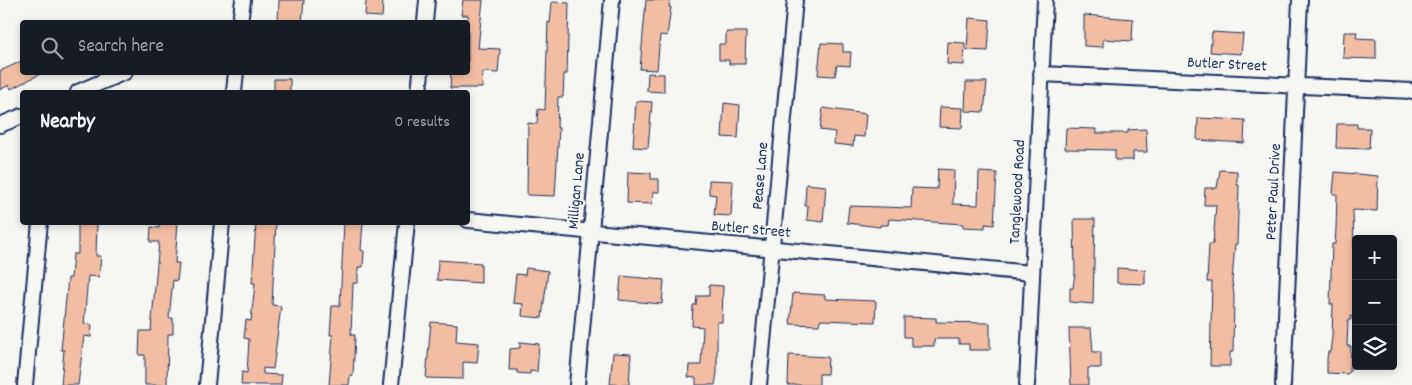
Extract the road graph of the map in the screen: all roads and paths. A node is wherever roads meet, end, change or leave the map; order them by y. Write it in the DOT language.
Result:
graph roads {
  1 [pos="243,0"];
  2 [pos="427,0"];
  3 [pos="612,0"];
  4 [pos="795,0"];
  5 [pos="1045,0"];
  6 [pos="1300,0"];
  7 [pos="240,20"];
  8 [pos="425,20"];
  9 [pos="1041,74"];
  10 [pos="118,75"];
  11 [pos="236,75"];
  12 [pos="420,75"];
  13 [pos="1297,86"];
  14 [pos="83,90"];
  15 [pos="234,90"];
  16 [pos="419,90"];
  17 [pos="1412,91"];
  18 [pos="20,117"];
  19 [pos="0,125"];
  20 [pos="470,220"];
  21 [pos="40,225"];
  22 [pos="222,225"];
  23 [pos="407,225"];
  24 [pos="591,232"];
  25 [pos="772,249"];
  26 [pos="1031,273"];
  27 [pos="25,385"];
  28 [pos="207,385"];
  29 [pos="391,385"];
  30 [pos="577,385"];
  31 [pos="759,385"];
  32 [pos="1027,385"];
  33 [pos="1283,385"];
  1 -- 7 [label="street"];
  2 -- 8 [label="street"];
  3 -- 24 [label="street, Milligan Lane"];
  4 -- 25 [label="street, Pease Lane"];
  5 -- 9 [label="street, Tanglewood Road"];
  6 -- 13 [label="street, Peter Paul Drive"];
  9 -- 13 [label="street, Butler Street"];
  9 -- 26 [label="street, Tanglewood Road"];
  10 -- 14 [label="street"];
  11 -- 15 [label="street"];
  12 -- 16 [label="street"];
  13 -- 17 [label="street, Butler Street"];
  13 -- 33 [label="street, Peter Paul Drive"];
  18 -- 19 [label="street"];
  20 -- 24 [label="street, Butler Street"];
  21 -- 27 [label="street"];
  22 -- 28 [label="street"];
  23 -- 29 [label="street"];
  24 -- 25 [label="street, Butler Street"];
  24 -- 30 [label="street, Milligan Lane"];
  25 -- 26 [label="street, Butler Street"];
  25 -- 31 [label="street, Pease Lane"];
  26 -- 32 [label="street, Tanglewood Road"];
}
